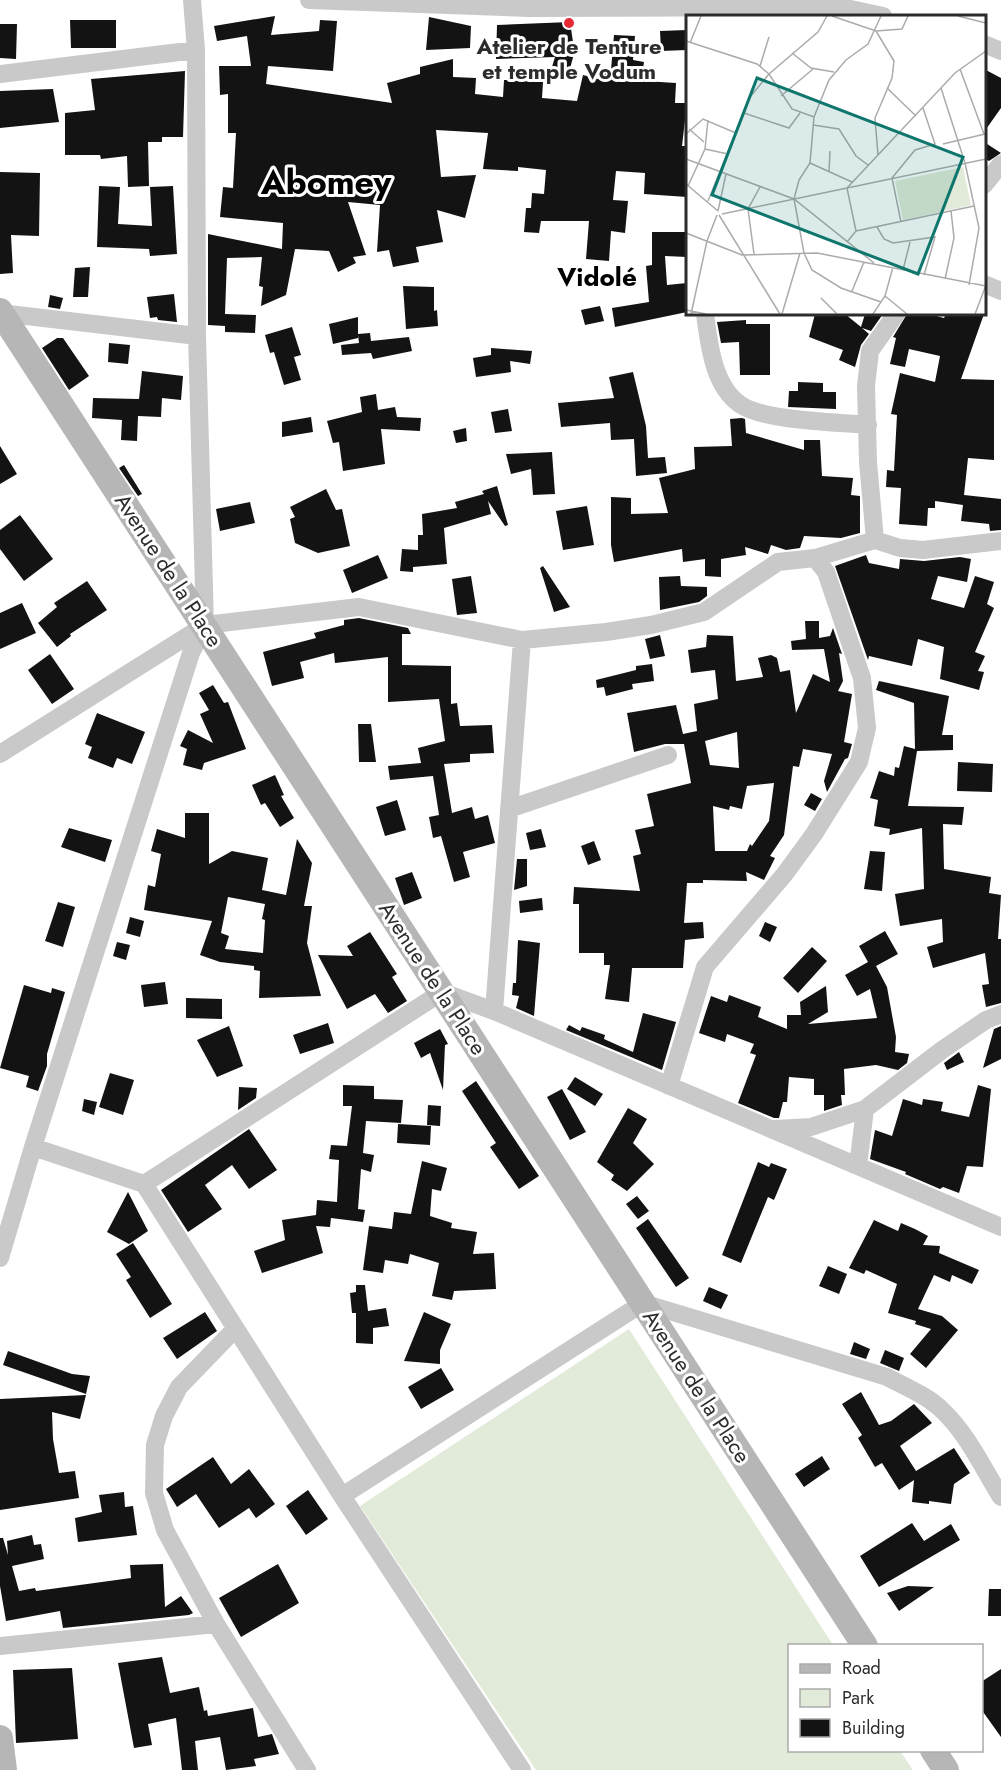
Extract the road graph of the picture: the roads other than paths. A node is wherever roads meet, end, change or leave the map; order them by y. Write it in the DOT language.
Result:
graph roads {
  1 [pos="192,0"];
  2 [pos="309,0"];
  3 [pos="349,1"];
  4 [pos="530,4"];
  5 [pos="704,11"];
  6 [pos="879,15"];
  7 [pos="986,45"];
  8 [pos="196,50"];
  9 [pos="1001,51"];
  10 [pos="0,74"];
  11 [pos="1001,164"];
  12 [pos="986,183"];
  13 [pos="986,285"];
  14 [pos="1001,291"];
  15 [pos="0,312"];
  16 [pos="705,315"];
  17 [pos="895,315"];
  18 [pos="197,336"];
  19 [pos="868,424"];
  20 [pos="875,540"];
  21 [pos="1001,540"];
  22 [pos="815,558"];
  23 [pos="205,625"];
  24 [pos="522,640"];
  25 [pos="0,753"];
  26 [pos="668,755"];
  27 [pos="509,809"];
  28 [pos="442,992"];
  29 [pos="494,1011"];
  30 [pos="1001,1014"];
  31 [pos="669,1086"];
  32 [pos="865,1108"];
  33 [pos="771,1129"];
  34 [pos="33,1147"];
  35 [pos="858,1166"];
  36 [pos="144,1184"];
  37 [pos="1001,1227"];
  38 [pos="0,1258"];
  39 [pos="643,1303"];
  40 [pos="235,1329"];
  41 [pos="342,1496"];
  42 [pos="1001,1497"];
  43 [pos="216,1624"];
  44 [pos="864,1644"];
  45 [pos="0,1646"];
  46 [pos="0,1737"];
  47 [pos="934,1752"];
  48 [pos="4,1770"];
  49 [pos="307,1770"];
  50 [pos="522,1770"];
  51 [pos="946,1770"];
  1 -- 8 [label="street"];
  2 -- 3 [label="street"];
  3 -- 4 [label="street"];
  4 -- 5 [label="street"];
  5 -- 6 [label="street"];
  7 -- 9 [label="street"];
  8 -- 10 [label="street"];
  8 -- 18 [label="street"];
  11 -- 12 [label="street"];
  13 -- 14 [label="street"];
  15 -- 18 [label="street"];
  15 -- 23 [label="street, Avenue de la Place"];
  16 -- 19 [label="street"];
  17 -- 19 [label="street"];
  18 -- 23 [label="street"];
  19 -- 20 [label="street"];
  20 -- 21 [label="street"];
  20 -- 22 [label="street"];
  22 -- 24 [label="street"];
  22 -- 31 [label="street"];
  23 -- 24 [label="street"];
  23 -- 25 [label="street"];
  23 -- 28 [label="street, Avenue de la Place"];
  23 -- 34 [label="street"];
  24 -- 27 [label="street"];
  26 -- 27 [label="street"];
  27 -- 29 [label="street"];
  28 -- 29 [label="street"];
  28 -- 36 [label="street"];
  28 -- 39 [label="street, Avenue de la Place"];
  29 -- 31 [label="street"];
  30 -- 32 [label="street"];
  31 -- 33 [label="street"];
  32 -- 33 [label="street"];
  32 -- 35 [label="street"];
  33 -- 35 [label="street"];
  34 -- 36 [label="street"];
  34 -- 38 [label="street"];
  35 -- 37 [label="street"];
  36 -- 40 [label="street"];
  39 -- 41 [label="street"];
  39 -- 42 [label="street"];
  39 -- 44 [label="street, Avenue de la Place"];
  40 -- 41 [label="street"];
  40 -- 43 [label="street"];
  41 -- 50 [label="street"];
  43 -- 45 [label="street"];
  43 -- 49 [label="street"];
  46 -- 48 [label="street"];
  47 -- 51 [label="street"];
}
